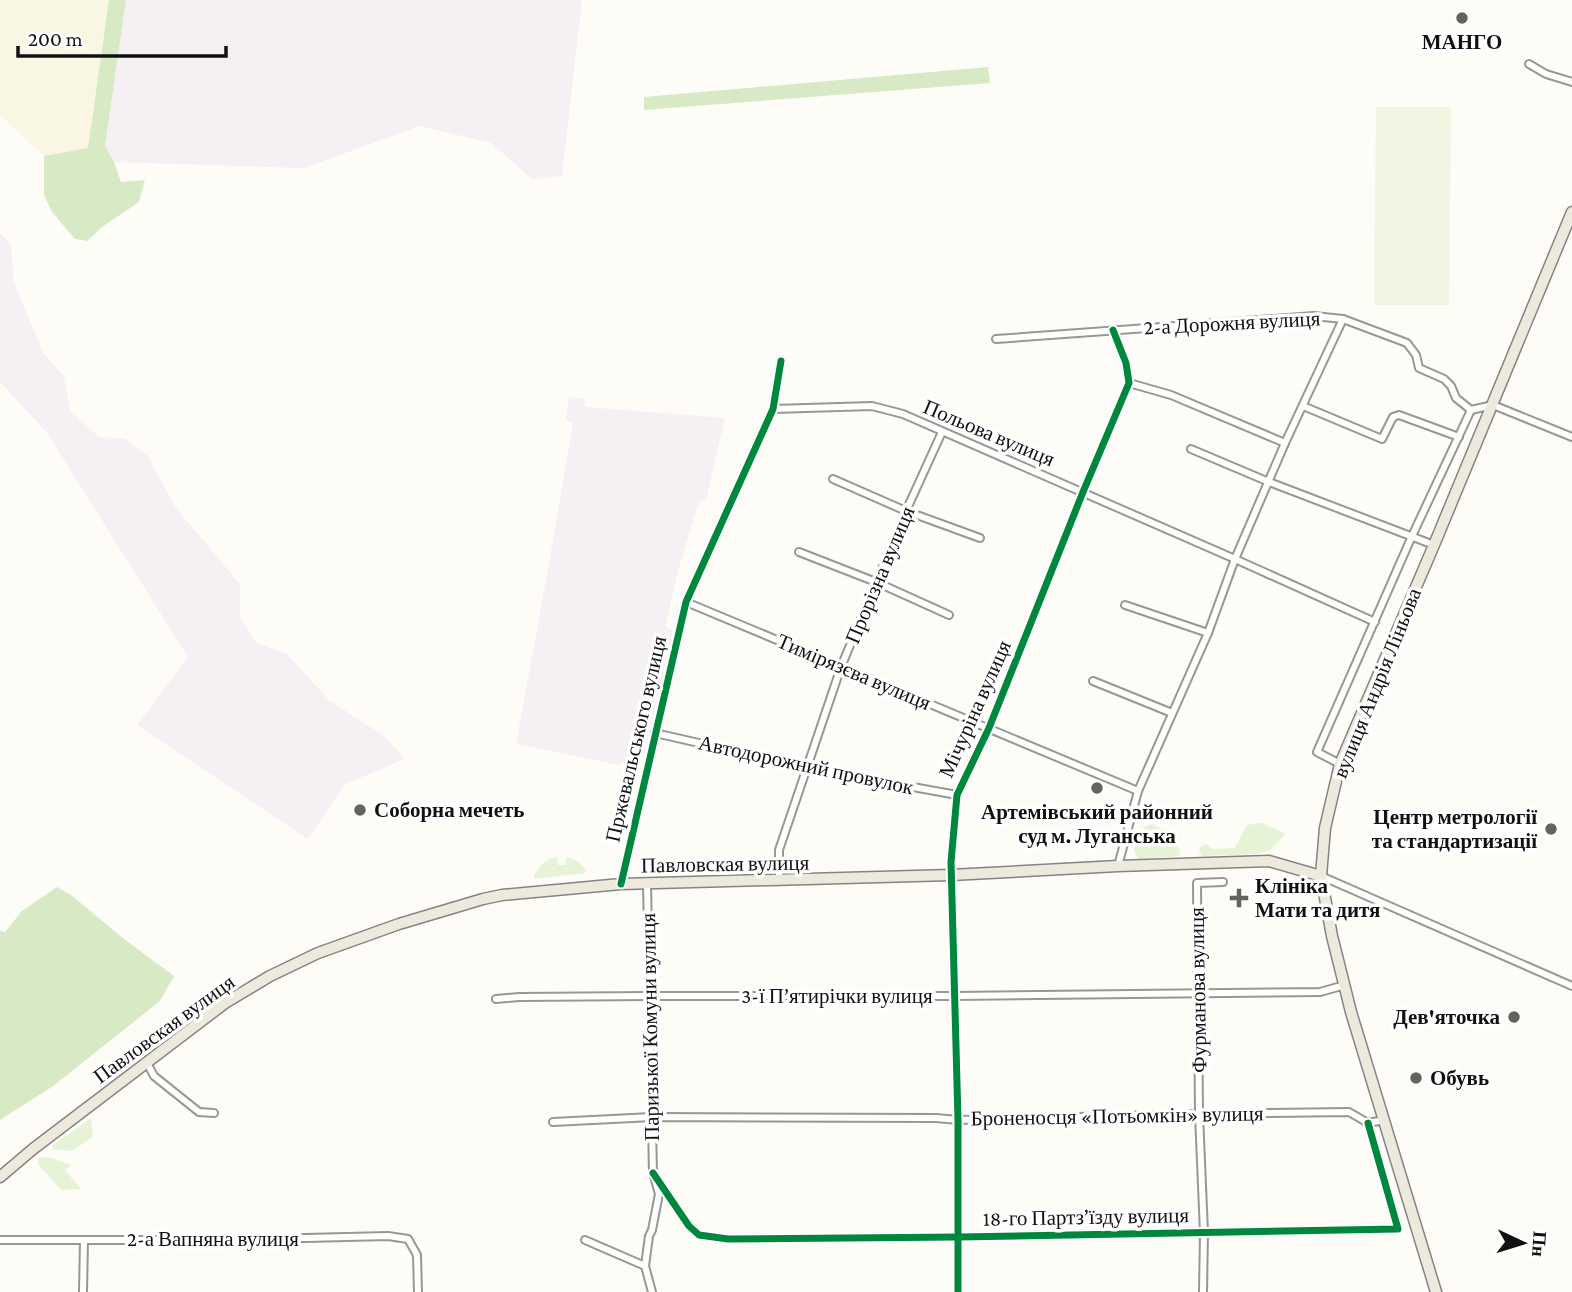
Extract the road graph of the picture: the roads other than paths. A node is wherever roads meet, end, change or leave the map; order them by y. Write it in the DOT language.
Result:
graph roads {
  1 [pos="1529,64"];
  2 [pos="1572,82"];
  3 [pos="1572,212"];
  4 [pos="1343,319"];
  5 [pos="1113,330"];
  6 [pos="996,339"];
  7 [pos="781,361"];
  8 [pos="1129,383"];
  9 [pos="1493,404"];
  10 [pos="1303,405"];
  11 [pos="773,409"];
  12 [pos="1471,410"];
  13 [pos="942,432"];
  14 [pos="1459,437"];
  15 [pos="1572,437"];
  16 [pos="1285,443"];
  17 [pos="1191,449"];
  18 [pos="833,479"];
  19 [pos="1269,482"];
  20 [pos="1083,492"];
  21 [pos="906,511"];
  22 [pos="1412,536"];
  23 [pos="980,538"];
  24 [pos="1434,545"];
  25 [pos="799,552"];
  26 [pos="1236,559"];
  27 [pos="876,582"];
  28 [pos="686,602"];
  29 [pos="1125,605"];
  30 [pos="949,615"];
  31 [pos="1375,622"];
  32 [pos="1208,633"];
  33 [pos="841,667"];
  34 [pos="1093,681"];
  35 [pos="1172,713"];
  36 [pos="989,728"];
  37 [pos="655,733"];
  38 [pos="1340,764"];
  39 [pos="808,768"];
  40 [pos="1138,791"];
  41 [pos="957,795"];
  42 [pos="1118,866"];
  43 [pos="951,875"];
  44 [pos="1321,876"];
  45 [pos="779,881"];
  46 [pos="1223,882"];
  47 [pos="621,884"];
  48 [pos="647,884"];
  49 [pos="1345,985"];
  50 [pos="1572,986"];
  51 [pos="1198,993"];
  52 [pos="649,996"];
  53 [pos="955,996"];
  54 [pos="496,999"];
  55 [pos="147,1063"];
  56 [pos="214,1113"];
  57 [pos="1199,1114"];
  58 [pos="652,1118"];
  59 [pos="958,1120"];
  60 [pos="1384,1120"];
  61 [pos="553,1122"];
  62 [pos="1368,1123"];
  63 [pos="653,1173"];
  64 [pos="0,1177"];
  65 [pos="1204,1233"];
  66 [pos="958,1237"];
  67 [pos="0,1240"];
  68 [pos="84,1240"];
  69 [pos="585,1240"];
  70 [pos="645,1266"];
  71 [pos="83,1292"];
  72 [pos="418,1292"];
  73 [pos="652,1292"];
  74 [pos="957,1292"];
  75 [pos="1203,1292"];
  76 [pos="1436,1292"];
  1 -- 2 [label="street"];
  3 -- 9 [label="main road, вулиця Андрія Ліньова"];
  4 -- 5 [label="street, 2-а Дорожня вулиця"];
  4 -- 10 [label="street"];
  4 -- 12 [label="street, 2-а Дорожня вулиця"];
  5 -- 6 [label="street, 2-а Дорожня вулиця"];
  5 -- 8 [label="street"];
  7 -- 11 [label="street"];
  8 -- 16 [label="street"];
  8 -- 20 [label="street, Мічуріна вулиця"];
  9 -- 12 [label="street"];
  9 -- 15 [label="street"];
  9 -- 24 [label="main road, вулиця Андрія Ліньова"];
  10 -- 14 [label="street"];
  10 -- 16 [label="street"];
  11 -- 13 [label="street, Польова вулиця"];
  11 -- 28 [label="street"];
  12 -- 14 [label="street"];
  13 -- 20 [label="street, Польова вулиця"];
  13 -- 21 [label="street, Прорізна вулиця"];
  14 -- 22 [label="street"];
  16 -- 19 [label="street"];
  17 -- 19 [label="street"];
  18 -- 21 [label="street"];
  19 -- 22 [label="street"];
  19 -- 26 [label="street"];
  20 -- 26 [label="street, Польова вулиця"];
  20 -- 36 [label="street, Мічуріна вулиця"];
  21 -- 23 [label="street"];
  21 -- 27 [label="street, Прорізна вулиця"];
  22 -- 24 [label="street"];
  22 -- 31 [label="street"];
  24 -- 38 [label="main road, вулиця Андрія Ліньова"];
  25 -- 27 [label="street"];
  26 -- 31 [label="street, Польова вулиця"];
  26 -- 32 [label="street"];
  27 -- 30 [label="street"];
  27 -- 33 [label="street, Прорізна вулиця"];
  28 -- 33 [label="street, Тимірязєва вулиця"];
  28 -- 37 [label="street, Пржевальського вулиця"];
  29 -- 32 [label="street"];
  31 -- 38 [label="street"];
  32 -- 35 [label="street"];
  33 -- 36 [label="street, Тимірязєва вулиця"];
  33 -- 39 [label="street, Прорізна вулиця"];
  34 -- 35 [label="street"];
  35 -- 40 [label="street"];
  36 -- 40 [label="street, Тимірязєва вулиця"];
  36 -- 41 [label="street, Мічуріна вулиця"];
  37 -- 39 [label="street, Автодорожний провулок"];
  37 -- 47 [label="street, Пржевальського вулиця"];
  38 -- 44 [label="main road, вулиця Андрія Ліньова"];
  39 -- 41 [label="street, Автодорожний провулок"];
  39 -- 45 [label="street, Прорізна вулиця"];
  40 -- 42 [label="street"];
  41 -- 43 [label="street, Мічуріна вулиця"];
  42 -- 43 [label="main road, Павловская вулиця"];
  42 -- 44 [label="main road, Павловская вулиця"];
  43 -- 45 [label="main road, Павловская вулиця"];
  43 -- 53 [label="street, Мічуріна вулиця"];
  44 -- 49 [label="main road, вулиця Андрія Ліньова"];
  44 -- 50 [label="street"];
  45 -- 48 [label="main road, Павловская вулиця"];
  46 -- 51 [label="street, Фурманова вулиця"];
  47 -- 48 [label="main road, Павловская вулиця"];
  47 -- 55 [label="main road, Павловская вулиця"];
  48 -- 52 [label="street, Паризької Комуни вулиця"];
  49 -- 51 [label="street, 3-ї П’ятирічки вулиця"];
  49 -- 60 [label="main road, вулиця Андрія Ліньова"];
  51 -- 53 [label="street, 3-ї П’ятирічки вулиця"];
  51 -- 57 [label="street, Фурманова вулиця"];
  52 -- 53 [label="street, 3-ї П’ятирічки вулиця"];
  52 -- 54 [label="street, 3-ї П’ятирічки вулиця"];
  52 -- 58 [label="street, Паризької Комуни вулиця"];
  53 -- 59 [label="street, Мічуріна вулиця"];
  55 -- 56 [label="street"];
  55 -- 64 [label="main road, Павловская вулиця"];
  57 -- 59 [label="street, Броненосця «Потьомкін» вулиця"];
  57 -- 62 [label="street, Броненосця «Потьомкін» вулиця"];
  57 -- 65 [label="street, Фурманова вулиця"];
  58 -- 59 [label="street, Броненосця «Потьомкін» вулиця"];
  58 -- 61 [label="street, Броненосця «Потьомкін» вулиця"];
  58 -- 63 [label="street, Паризької Комуни вулиця"];
  59 -- 66 [label="street, Мічуріна вулиця"];
  60 -- 62 [label="street, Броненосця «Потьомкін» вулиця"];
  60 -- 76 [label="main road, вулиця Андрія Ліньова"];
  62 -- 65 [label="street, 18-го Партз’їзду вулиця"];
  63 -- 66 [label="street, 18-го Партз’їзду вулиця"];
  63 -- 70 [label="street, Паризької Комуни вулиця"];
  65 -- 66 [label="street, 18-го Партз’їзду вулиця"];
  65 -- 75 [label="street, Фурманова вулиця"];
  66 -- 74 [label="street, Мічуріна вулиця"];
  67 -- 68 [label="street, 2-а Вапняна вулиця"];
  68 -- 71 [label="street"];
  68 -- 72 [label="street, 2-а Вапняна вулиця"];
  69 -- 70 [label="street"];
  70 -- 73 [label="street, Паризької Комуни вулиця"];
}
